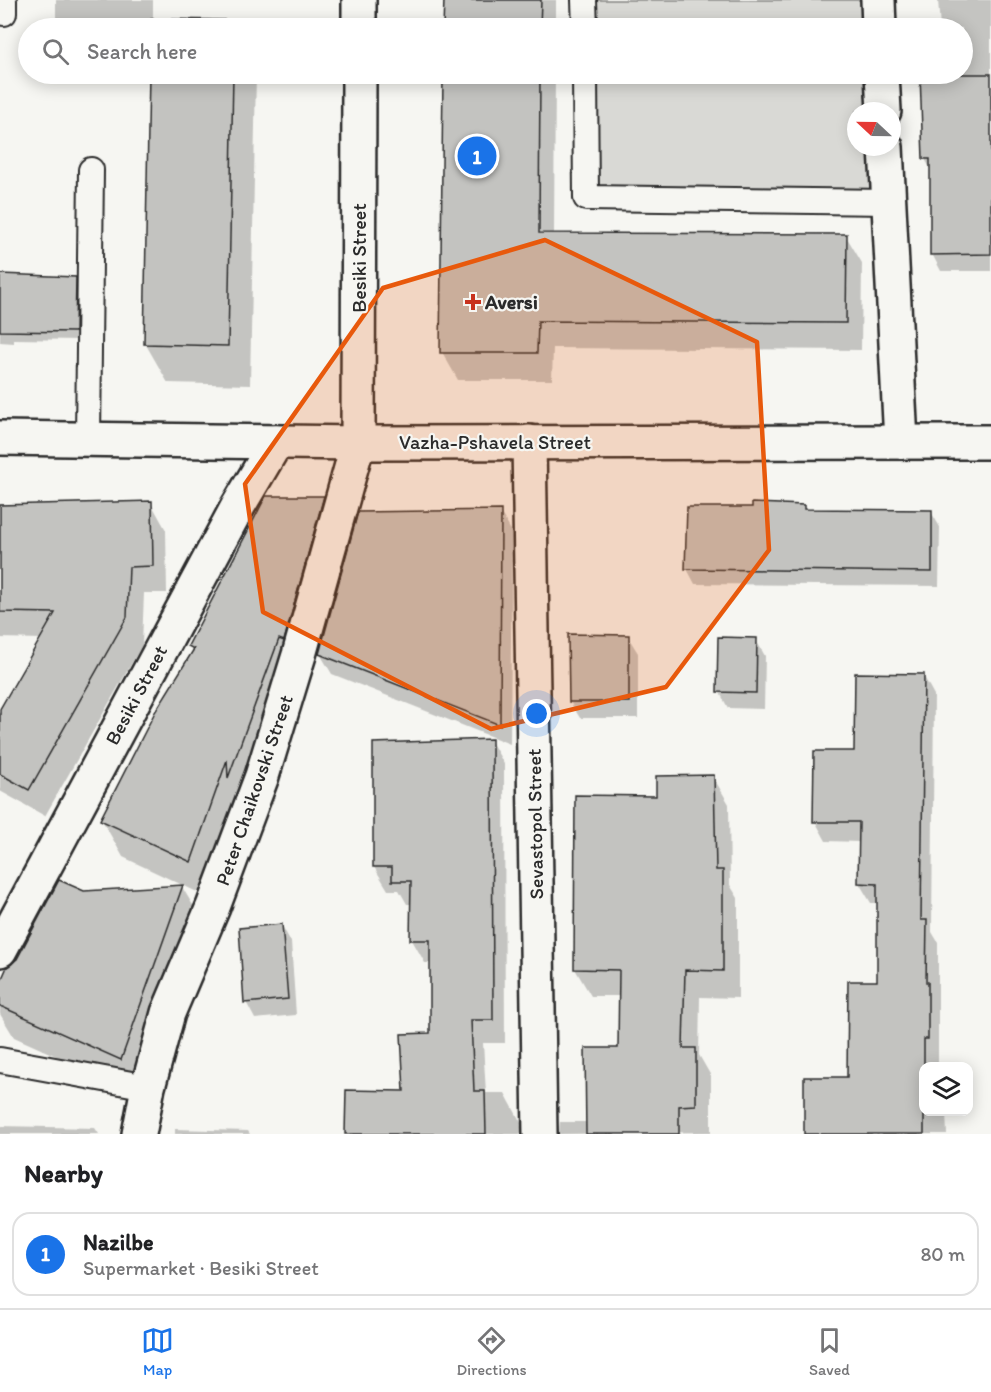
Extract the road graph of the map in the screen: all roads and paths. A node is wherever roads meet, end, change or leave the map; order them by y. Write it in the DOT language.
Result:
graph roads {
  1 [pos="359,0"];
  2 [pos="584,0"];
  3 [pos="878,0"];
  4 [pos="359,18"];
  5 [pos="585,18"];
  6 [pos="879,18"];
  7 [pos="359,84"];
  8 [pos="585,84"];
  9 [pos="883,84"];
  10 [pos="884,102"];
  11 [pos="886,156"];
  12 [pos="91,170"];
  13 [pos="889,202"];
  14 [pos="0,438"];
  15 [pos="88,438"];
  16 [pos="276,442"];
  17 [pos="530,442"];
  18 [pos="901,442"];
  19 [pos="991,442"];
  20 [pos="358,443"];
  21 [pos="0,950"];
  22 [pos="0,1060"];
  23 [pos="148,1087"];
  24 [pos="139,1134"];
  25 [pos="540,1134"];
  1 -- 4 [label="street"];
  2 -- 5 [label="lane"];
  3 -- 6 [label="street"];
  7 -- 20 [label="street, Besiki Street"];
  8 -- 13 [label="lane"];
  9 -- 10 [label="street"];
  11 -- 13 [label="street"];
  12 -- 15 [label="lane"];
  13 -- 18 [label="street"];
  14 -- 15 [label="street, Vazha-Pshavela Street"];
  15 -- 16 [label="street, Vazha-Pshavela Street"];
  16 -- 20 [label="street, Vazha-Pshavela Street"];
  16 -- 21 [label="street, Besiki Street"];
  17 -- 18 [label="street, Vazha-Pshavela Street"];
  17 -- 20 [label="street, Vazha-Pshavela Street"];
  17 -- 25 [label="street, Sevastopol Street"];
  18 -- 19 [label="street, Vazha-Pshavela Street"];
  20 -- 23 [label="street, Peter Chaikovski Street"];
  22 -- 23 [label="lane"];
  23 -- 24 [label="street, Peter Chaikovski Street"];
}
